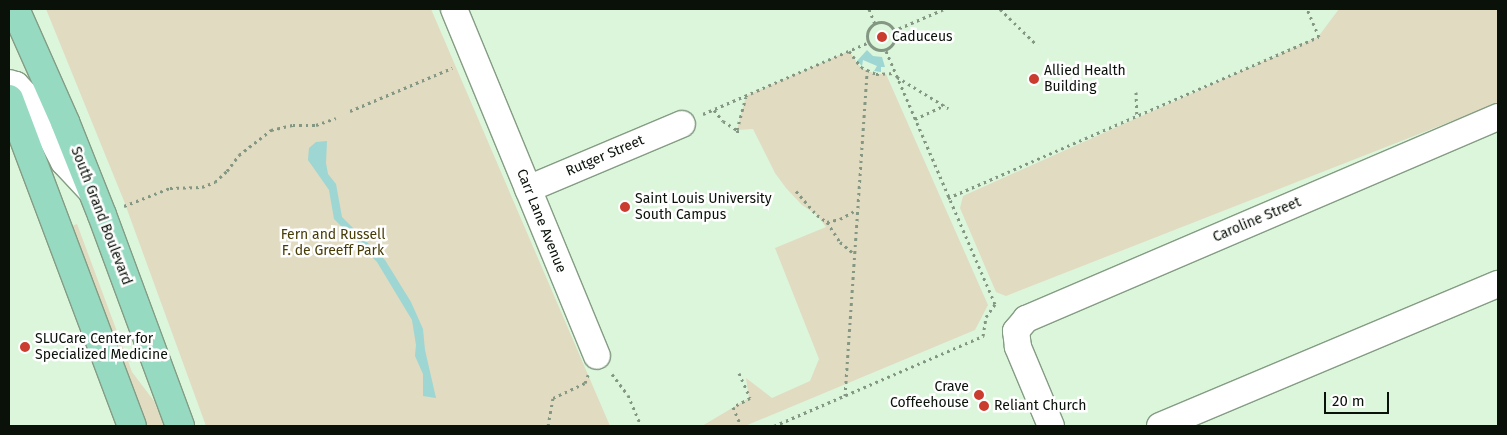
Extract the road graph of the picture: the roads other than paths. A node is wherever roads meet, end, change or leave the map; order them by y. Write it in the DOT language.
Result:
graph roads {
  1 [pos="15,9"];
  2 [pos="454,9"];
  3 [pos="9,83"];
  4 [pos="9,99"];
  5 [pos="1498,117"];
  6 [pos="682,124"];
  7 [pos="20,148"];
  8 [pos="528,189"];
  9 [pos="94,195"];
  10 [pos="1498,284"];
  11 [pos="597,356"];
  12 [pos="132,426"];
  13 [pos="180,426"];
  14 [pos="1051,426"];
  15 [pos="1160,426"];
  1 -- 9 [label="main road, South Grand Boulevard"];
  2 -- 8 [label="street, Carr Lane Avenue"];
  3 -- 9 [label="street"];
  4 -- 7 [label="main road"];
  5 -- 14 [label="street, Caroline Street"];
  6 -- 8 [label="street, Rutger Street"];
  7 -- 12 [label="main road"];
  8 -- 11 [label="street, Carr Lane Avenue"];
  9 -- 13 [label="main road, South Grand Boulevard"];
  10 -- 15 [label="street"];
}
